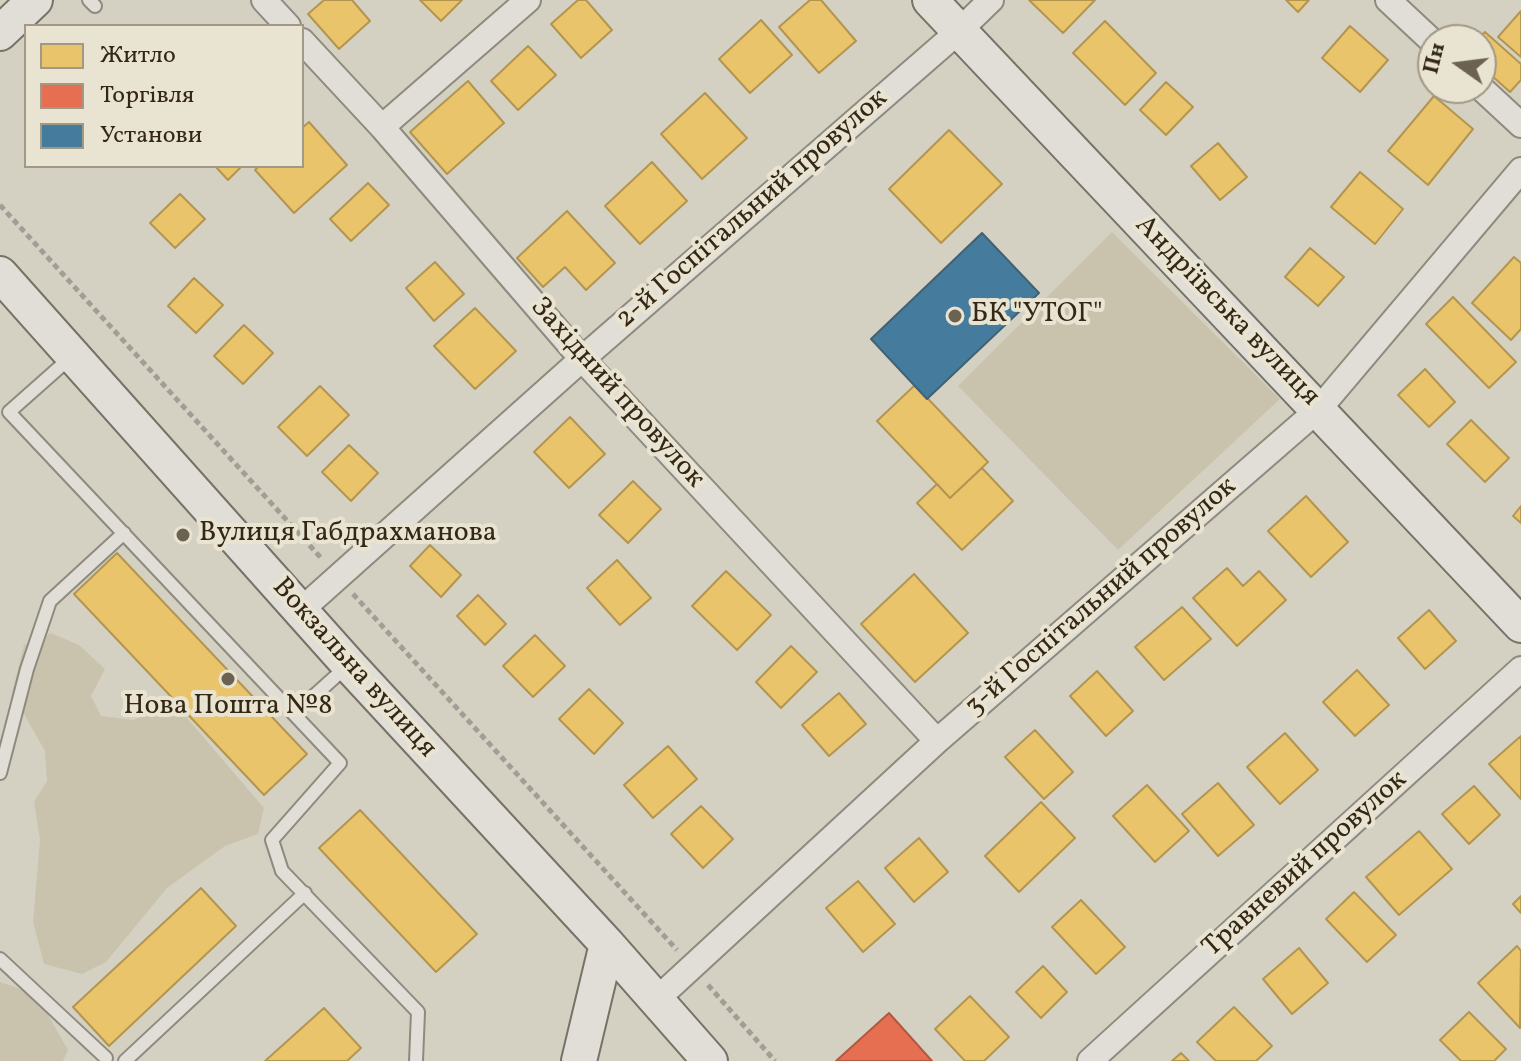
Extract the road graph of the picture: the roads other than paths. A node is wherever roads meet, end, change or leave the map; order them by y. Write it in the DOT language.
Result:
graph roads {
  1 [pos="264,0"];
  2 [pos="528,0"];
  3 [pos="930,0"];
  4 [pos="991,0"];
  5 [pos="1388,0"];
  6 [pos="286,24"];
  7 [pos="1417,27"];
  8 [pos="959,31"];
  9 [pos="304,43"];
  10 [pos="1497,103"];
  11 [pos="1521,125"];
  12 [pos="382,127"];
  13 [pos="1521,170"];
  14 [pos="0,274"];
  15 [pos="72,356"];
  16 [pos="582,359"];
  17 [pos="1319,409"];
  18 [pos="124,533"];
  19 [pos="300,611"];
  20 [pos="1521,625"];
  21 [pos="349,665"];
  22 [pos="1521,669"];
  23 [pos="295,713"];
  24 [pos="937,741"];
  25 [pos="0,773"];
  26 [pos="305,893"];
  27 [pos="607,944"];
  28 [pos="0,959"];
  29 [pos="656,1000"];
  30 [pos="108,1060"];
  31 [pos="125,1061"];
  32 [pos="416,1061"];
  33 [pos="579,1061"];
  34 [pos="710,1061"];
  35 [pos="1090,1061"];
  1 -- 6 [label="street"];
  2 -- 12 [label="street"];
  3 -- 8 [label="main road, Андріївська вулиця"];
  4 -- 8 [label="street, 2-й Госпітальний провулок"];
  5 -- 7 [label="street"];
  8 -- 16 [label="street, 2-й Госпітальний провулок"];
  8 -- 17 [label="main road, Андріївська вулиця"];
  9 -- 12 [label="street, Західний провулок"];
  10 -- 11 [label="street"];
  12 -- 16 [label="street, Західний провулок"];
  13 -- 17 [label="street, 3-й Госпітальний провулок"];
  14 -- 15 [label="main road, Вокзальна вулиця"];
  15 -- 18 [label="lane"];
  15 -- 19 [label="main road, Вокзальна вулиця"];
  16 -- 19 [label="street, 2-й Госпітальний провулок"];
  16 -- 24 [label="street, Західний провулок"];
  17 -- 20 [label="main road, Андріївська вулиця"];
  17 -- 24 [label="street, 3-й Госпітальний провулок"];
  18 -- 23 [label="lane"];
  18 -- 25 [label="lane"];
  19 -- 21 [label="main road, Вокзальна вулиця"];
  21 -- 23 [label="lane"];
  21 -- 27 [label="main road, Вокзальна вулиця"];
  22 -- 35 [label="street, Травневий провулок"];
  23 -- 26 [label="lane"];
  24 -- 29 [label="street, 3-й Госпітальний провулок"];
  26 -- 31 [label="lane"];
  26 -- 32 [label="lane"];
  27 -- 29 [label="main road, Вокзальна вулиця"];
  27 -- 33 [label="main road"];
  28 -- 30 [label="lane"];
  29 -- 34 [label="main road, Вокзальна вулиця"];
}
